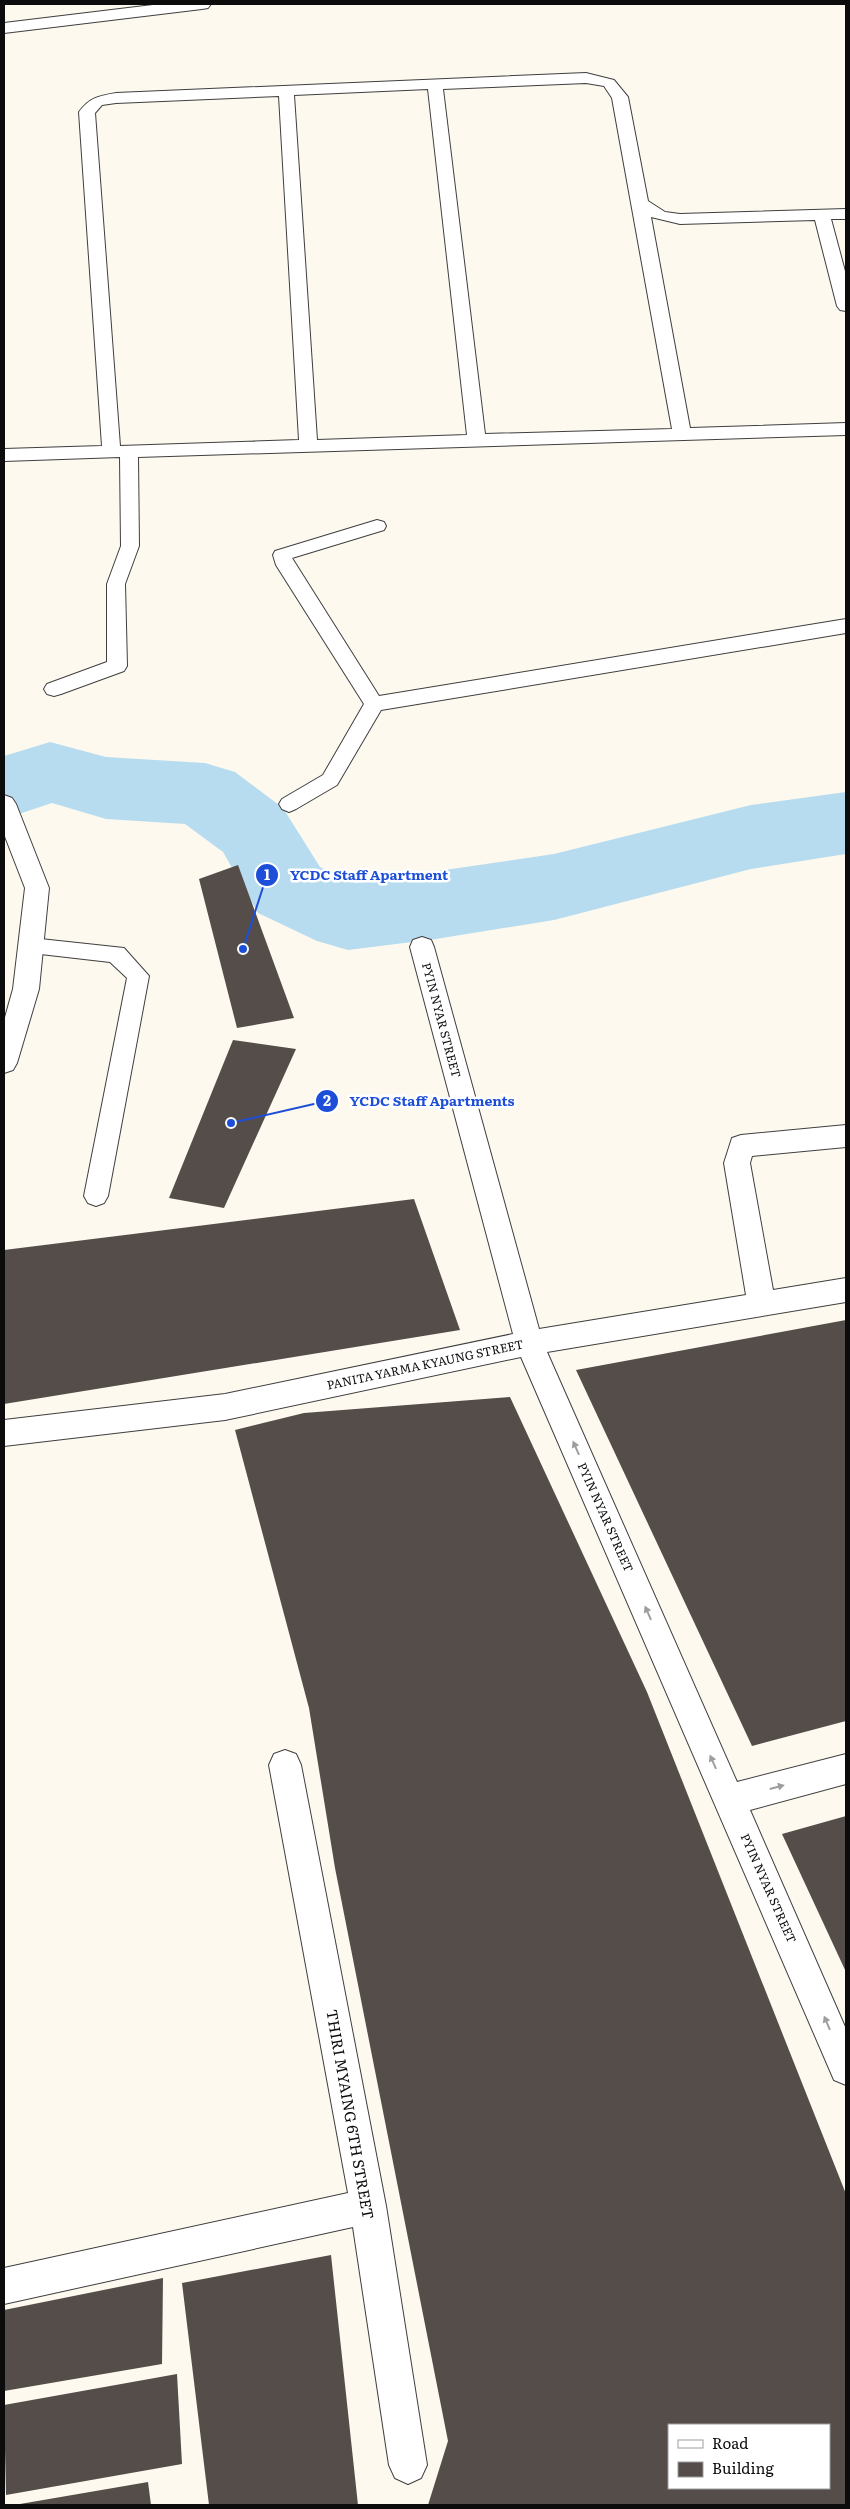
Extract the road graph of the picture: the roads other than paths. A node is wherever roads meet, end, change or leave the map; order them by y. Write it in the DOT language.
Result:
graph roads {
  1 [pos="202,4"];
  2 [pos="4,28"];
  3 [pos="435,84"];
  4 [pos="286,90"];
  5 [pos="640,203"];
  6 [pos="846,214"];
  7 [pos="822,215"];
  8 [pos="846,306"];
  9 [pos="846,429"];
  10 [pos="682,434"];
  11 [pos="477,440"];
  12 [pos="308,445"];
  13 [pos="120,451"];
  14 [pos="4,455"];
  15 [pos="377,526"];
  16 [pos="846,626"];
  17 [pos="54,689"];
  18 [pos="374,704"];
  19 [pos="289,804"];
  20 [pos="6,809"];
  21 [pos="30,946"];
  22 [pos="422,947"];
  23 [pos="4,1063"];
  24 [pos="846,1136"];
  25 [pos="96,1196"];
  26 [pos="846,1290"];
  27 [pos="761,1304"];
  28 [pos="529,1343"];
  29 [pos="4,1432"];
  30 [pos="285,1765"];
  31 [pos="846,1769"];
  32 [pos="730,1800"];
  33 [pos="846,2068"];
  34 [pos="368,2206"];
  35 [pos="4,2286"];
  36 [pos="408,2465"];
  1 -- 2 [label="street"];
  3 -- 4 [label="lane"];
  3 -- 5 [label="lane"];
  3 -- 11 [label="lane"];
  4 -- 12 [label="lane"];
  4 -- 13 [label="lane"];
  5 -- 7 [label="lane"];
  5 -- 10 [label="lane"];
  6 -- 7 [label="lane"];
  7 -- 8 [label="lane"];
  9 -- 10 [label="lane"];
  10 -- 11 [label="lane"];
  11 -- 12 [label="lane"];
  12 -- 13 [label="lane"];
  13 -- 14 [label="lane"];
  13 -- 17 [label="lane"];
  15 -- 18 [label="lane"];
  16 -- 18 [label="lane"];
  18 -- 19 [label="lane"];
  20 -- 21 [label="street"];
  21 -- 23 [label="street"];
  21 -- 25 [label="lane"];
  22 -- 28 [label="street, PYIN NYAR STREET"];
  24 -- 27 [label="street"];
  26 -- 27 [label="street, PANITA YARMA KYAUNG STREET"];
  27 -- 28 [label="street, PANITA YARMA KYAUNG STREET"];
  28 -- 29 [label="street, PANITA YARMA KYAUNG STREET"];
  32 -- 28 [label="street, PYIN NYAR STREET, one-way"];
  30 -- 34 [label="street, THIRI MYAING 6TH STREET"];
  32 -- 31 [label="street, one-way"];
  33 -- 32 [label="street, PYIN NYAR STREET, one-way"];
  34 -- 35 [label="street"];
  34 -- 36 [label="street, THIRI MYAING 6TH STREET"];
}
